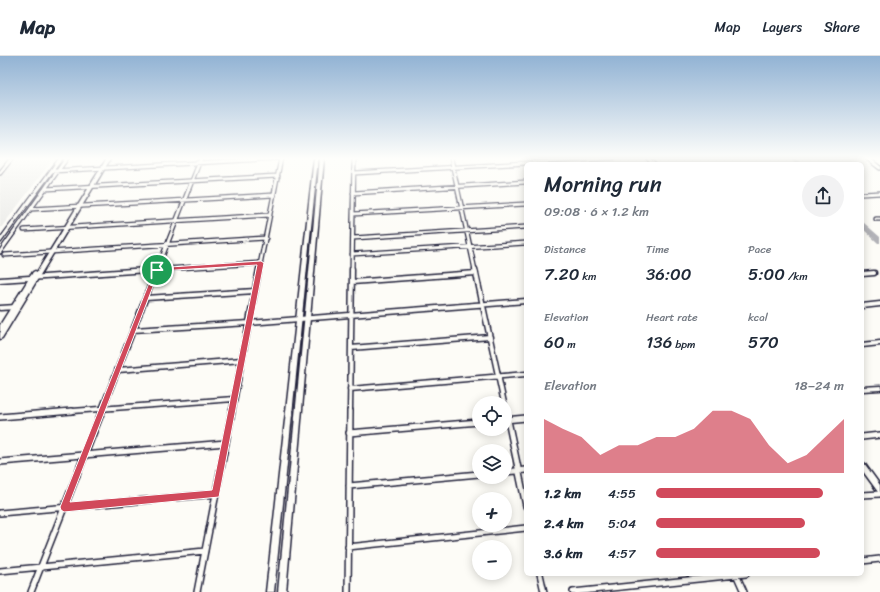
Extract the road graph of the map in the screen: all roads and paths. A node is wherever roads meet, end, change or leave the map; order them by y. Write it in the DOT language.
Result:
graph roads {
  1 [pos="43,183"];
  2 [pos="49,183"];
  3 [pos="92,183"];
  4 [pos="151,183"];
  5 [pos="191,183"];
  6 [pos="277,183"];
  7 [pos="313,183"];
  8 [pos="319,183"];
  9 [pos="353,183"];
  10 [pos="457,183"];
  11 [pos="512,183"];
  12 [pos="90,186"];
  13 [pos="458,187"];
  14 [pos="45,189"];
  15 [pos="353,193"];
  16 [pos="880,193"];
  17 [pos="864,194"];
  18 [pos="274,195"];
  19 [pos="184,200"];
  20 [pos="524,204"];
  21 [pos="77,206"];
  22 [pos="462,208"];
  23 [pos="31,209"];
  24 [pos="353,214"];
  25 [pos="270,215"];
  26 [pos="176,221"];
  27 [pos="524,227"];
  28 [pos="64,228"];
  29 [pos="24,230"];
  30 [pos="467,231"];
  31 [pos="266,238"];
  32 [pos="353,238"];
  33 [pos="0,241"];
  34 [pos="524,243"];
  35 [pos="167,244"];
  36 [pos="471,247"];
  37 [pos="0,252"];
  38 [pos="49,252"];
  39 [pos="352,254"];
  40 [pos="4,255"];
  41 [pos="261,263"];
  42 [pos="157,270"];
  43 [pos="476,273"];
  44 [pos="874,273"];
  45 [pos="864,274"];
  46 [pos="33,278"];
  47 [pos="0,280"];
  48 [pos="352,282"];
  49 [pos="255,291"];
  50 [pos="146,298"];
  51 [pos="524,301"];
  52 [pos="483,304"];
  53 [pos="880,304"];
  54 [pos="864,306"];
  55 [pos="16,307"];
  56 [pos="0,308"];
  57 [pos="352,315"];
  58 [pos="306,318"];
  59 [pos="298,319"];
  60 [pos="249,323"];
  61 [pos="0,328"];
  62 [pos="133,330"];
  63 [pos="0,337"];
  64 [pos="490,337"];
  65 [pos="880,343"];
  66 [pos="864,345"];
  67 [pos="351,348"];
  68 [pos="242,360"];
  69 [pos="118,370"];
  70 [pos="524,374"];
  71 [pos="498,376"];
  72 [pos="880,388"];
  73 [pos="350,389"];
  74 [pos="864,389"];
  75 [pos="502,396"];
  76 [pos="234,399"];
  77 [pos="102,408"];
  78 [pos="0,417"];
  79 [pos="524,418"];
  80 [pos="512,419"];
  81 [pos="472,423"];
  82 [pos="349,433"];
  83 [pos="880,435"];
  84 [pos="510,436"];
  85 [pos="864,437"];
  86 [pos="226,443"];
  87 [pos="84,456"];
  88 [pos="0,462"];
  89 [pos="864,468"];
  90 [pos="524,470"];
  91 [pos="512,471"];
  92 [pos="518,471"];
  93 [pos="472,475"];
  94 [pos="349,486"];
  95 [pos="880,490"];
  96 [pos="216,494"];
  97 [pos="880,494"];
  98 [pos="864,495"];
  99 [pos="524,497"];
  100 [pos="64,507"];
  101 [pos="0,513"];
  102 [pos="524,528"];
  103 [pos="348,547"];
  104 [pos="205,551"];
  105 [pos="880,559"];
  106 [pos="864,561"];
  107 [pos="41,567"];
  108 [pos="0,571"];
  109 [pos="540,576"];
  110 [pos="726,576"];
  111 [pos="736,576"];
  112 [pos="31,592"];
  113 [pos="197,592"];
  114 [pos="270,592"];
  115 [pos="282,592"];
  116 [pos="348,592"];
  117 [pos="544,592"];
  118 [pos="573,592"];
  119 [pos="744,592"];
  1 -- 33 [label="street"];
  2 -- 14 [label="street"];
  3 -- 12 [label="main road"];
  4 -- 12 [label="street"];
  5 -- 19 [label="street"];
  6 -- 18 [label="street"];
  7 -- 59 [label="main road"];
  8 -- 58 [label="main road"];
  9 -- 15 [label="street"];
  10 -- 13 [label="street"];
  11 -- 13 [label="street"];
  12 -- 14 [label="street"];
  12 -- 21 [label="main road"];
  13 -- 15 [label="street"];
  13 -- 22 [label="street"];
  14 -- 23 [label="street"];
  15 -- 24 [label="street"];
  16 -- 17 [label="street"];
  18 -- 19 [label="street"];
  18 -- 25 [label="street"];
  19 -- 21 [label="street"];
  19 -- 26 [label="street"];
  20 -- 22 [label="street"];
  21 -- 23 [label="street"];
  21 -- 28 [label="main road"];
  22 -- 24 [label="street"];
  22 -- 30 [label="street"];
  23 -- 37 [label="street"];
  24 -- 32 [label="street"];
  25 -- 26 [label="street"];
  25 -- 31 [label="street"];
  26 -- 28 [label="street"];
  26 -- 35 [label="street"];
  27 -- 30 [label="street"];
  28 -- 29 [label="street"];
  28 -- 38 [label="main road"];
  30 -- 32 [label="street"];
  30 -- 36 [label="street"];
  31 -- 35 [label="street"];
  31 -- 41 [label="street"];
  32 -- 39 [label="street"];
  34 -- 36 [label="street"];
  35 -- 38 [label="street"];
  35 -- 42 [label="street"];
  36 -- 39 [label="street"];
  36 -- 43 [label="street"];
  38 -- 40 [label="street"];
  38 -- 46 [label="main road"];
  39 -- 48 [label="street"];
  41 -- 42 [label="street"];
  41 -- 49 [label="street"];
  42 -- 46 [label="street"];
  42 -- 50 [label="street"];
  43 -- 48 [label="street"];
  43 -- 52 [label="street"];
  44 -- 45 [label="street"];
  46 -- 47 [label="street"];
  46 -- 55 [label="main road"];
  48 -- 57 [label="street"];
  49 -- 50 [label="street"];
  49 -- 60 [label="street"];
  50 -- 62 [label="street"];
  51 -- 52 [label="street"];
  52 -- 57 [label="street"];
  52 -- 64 [label="street"];
  53 -- 54 [label="street"];
  55 -- 56 [label="street"];
  55 -- 61 [label="main road"];
  55 -- 63 [label="main road"];
  57 -- 58 [label="street"];
  57 -- 67 [label="street"];
  58 -- 59 [label="street"];
  58 -- 115 [label="main road"];
  59 -- 60 [label="street"];
  59 -- 114 [label="main road"];
  60 -- 62 [label="street"];
  60 -- 68 [label="street"];
  62 -- 69 [label="street"];
  64 -- 67 [label="street"];
  64 -- 71 [label="street"];
  65 -- 66 [label="street"];
  67 -- 73 [label="street"];
  68 -- 69 [label="street"];
  68 -- 76 [label="street"];
  69 -- 77 [label="street"];
  70 -- 71 [label="street"];
  71 -- 73 [label="street"];
  71 -- 75 [label="street"];
  72 -- 74 [label="street"];
  73 -- 82 [label="street"];
  76 -- 77 [label="street"];
  76 -- 86 [label="street"];
  77 -- 78 [label="street"];
  77 -- 87 [label="street"];
  79 -- 80 [label="street"];
  81 -- 82 [label="street"];
  82 -- 94 [label="street"];
  83 -- 85 [label="street"];
  84 -- 92 [label="street"];
  86 -- 87 [label="street"];
  86 -- 96 [label="street"];
  87 -- 88 [label="street"];
  87 -- 100 [label="street"];
  89 -- 95 [label="main road"];
  90 -- 92 [label="street"];
  91 -- 92 [label="street"];
  92 -- 99 [label="street"];
  93 -- 94 [label="street"];
  94 -- 103 [label="street"];
  96 -- 100 [label="street"];
  96 -- 104 [label="street"];
  97 -- 98 [label="street"];
  100 -- 101 [label="street"];
  100 -- 107 [label="street"];
  102 -- 103 [label="street"];
  103 -- 116 [label="street"];
  104 -- 107 [label="street"];
  104 -- 113 [label="street"];
  105 -- 106 [label="street"];
  107 -- 108 [label="street"];
  107 -- 112 [label="street"];
  109 -- 117 [label="street"];
  110 -- 118 [label="street"];
  111 -- 119 [label="street"];
}
